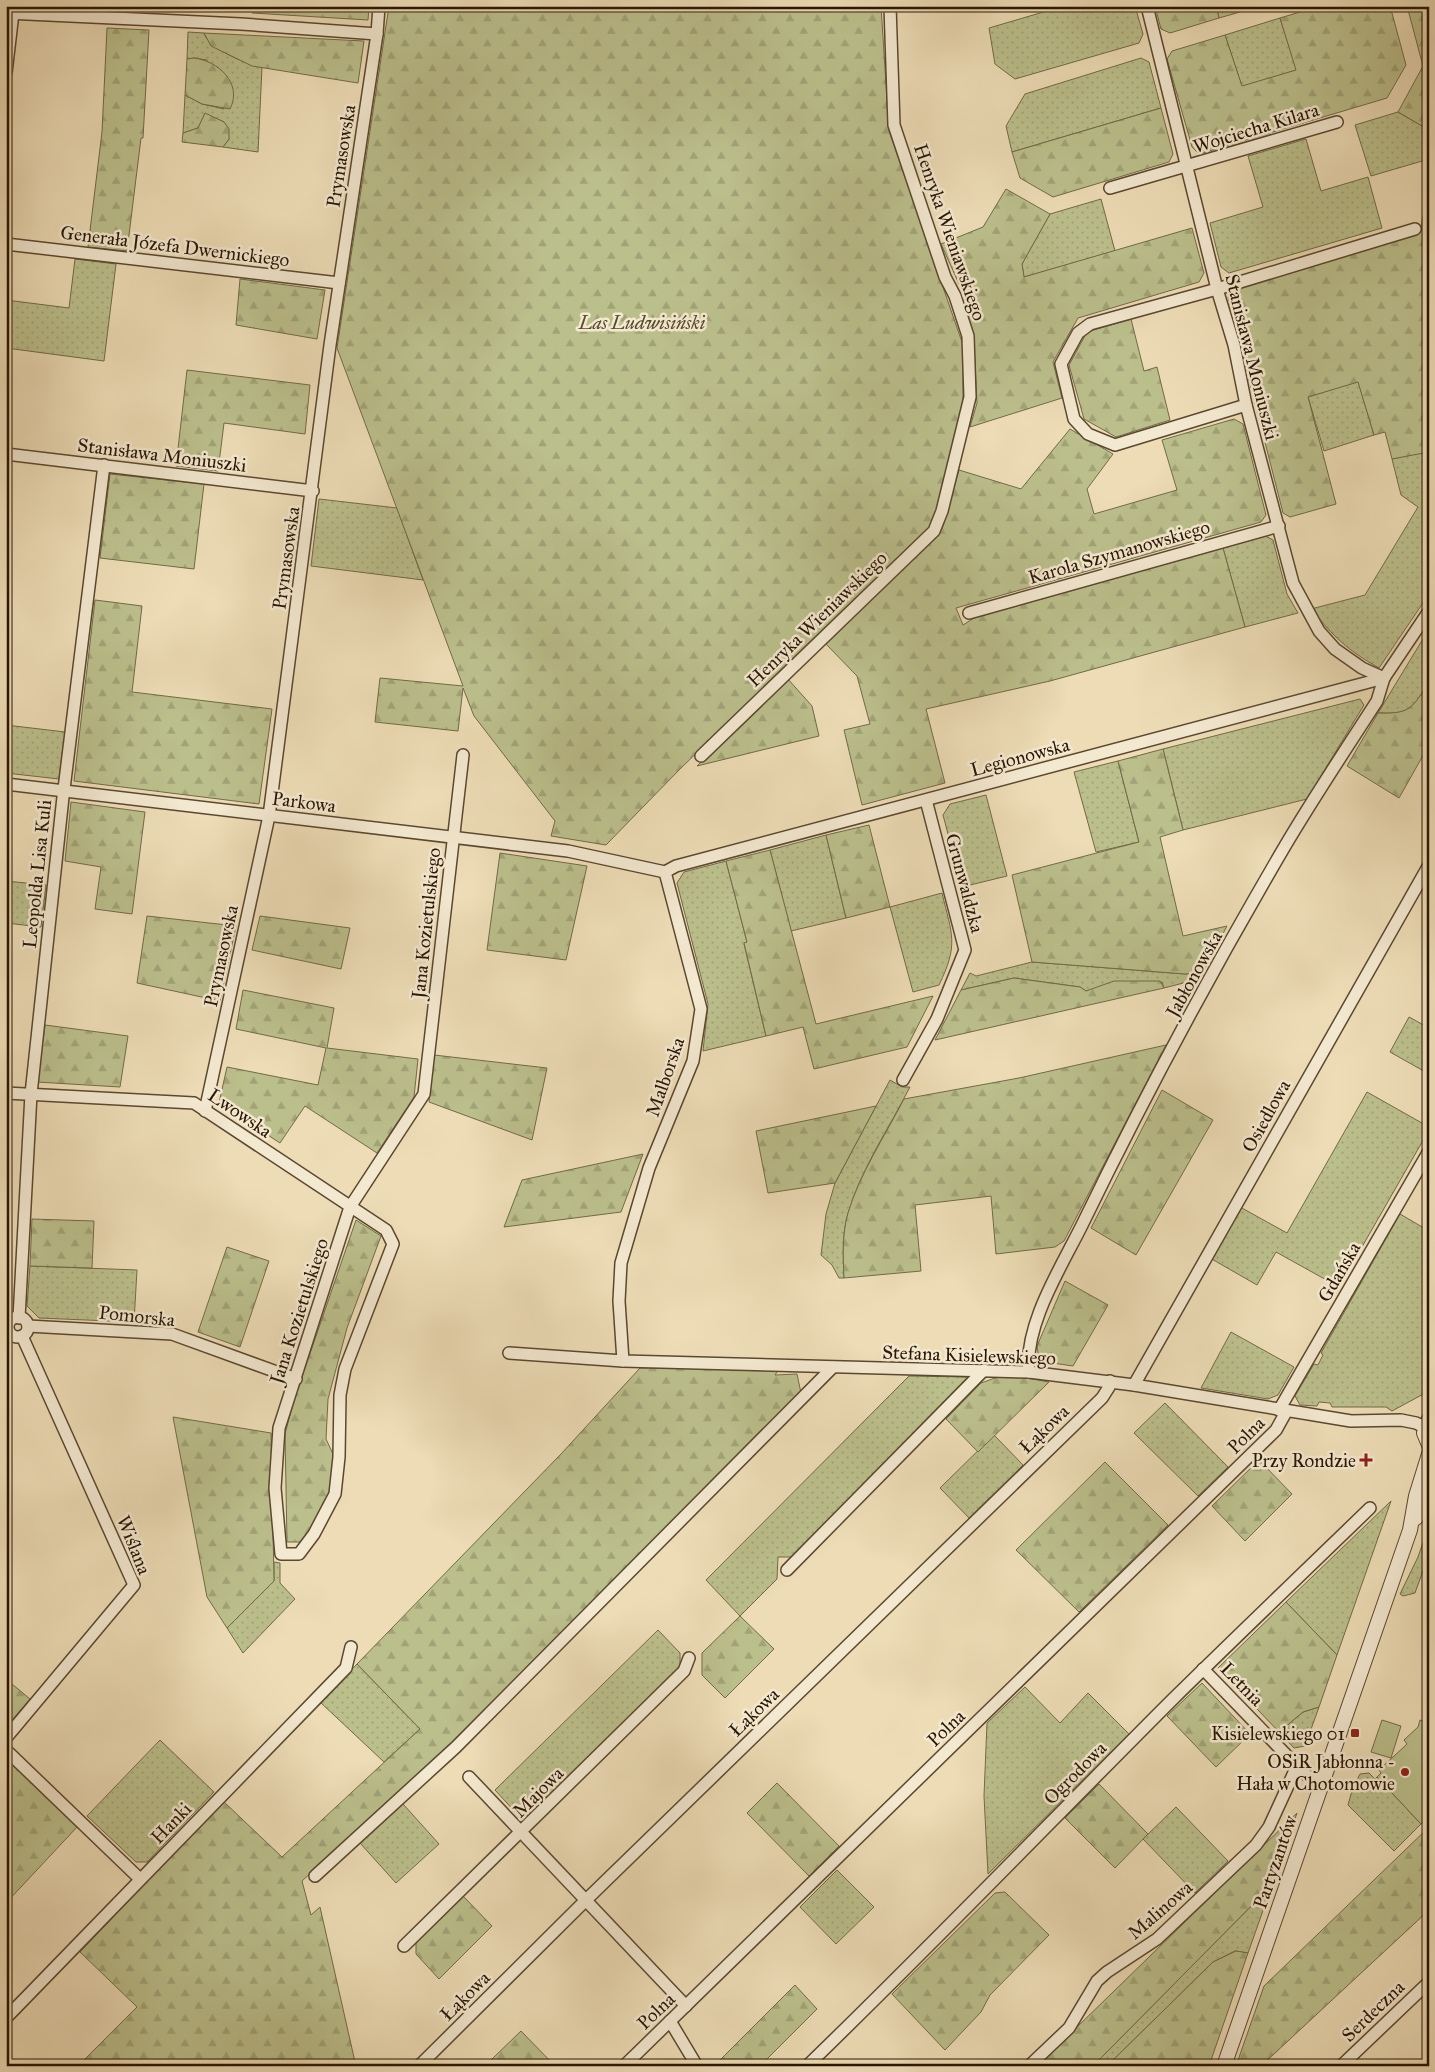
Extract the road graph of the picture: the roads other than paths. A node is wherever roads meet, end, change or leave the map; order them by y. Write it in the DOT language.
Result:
graph roads {
  1 [pos="379,6"];
  2 [pos="890,6"];
  3 [pos="1147,6"];
  4 [pos="9,13"];
  5 [pos="377,34"];
  6 [pos="6,73"];
  7 [pos="1337,122"];
  8 [pos="1186,168"];
  9 [pos="1110,188"];
  10 [pos="1415,229"];
  11 [pos="6,244"];
  12 [pos="339,283"];
  13 [pos="1217,289"];
  14 [pos="1246,405"];
  15 [pos="6,454"];
  16 [pos="104,465"];
  17 [pos="313,491"];
  18 [pos="1278,526"];
  19 [pos="1429,611"];
  20 [pos="969,613"];
  21 [pos="1384,678"];
  22 [pos="463,755"];
  23 [pos="700,756"];
  24 [pos="6,784"];
  25 [pos="64,791"];
  26 [pos="926,800"];
  27 [pos="269,816"];
  28 [pos="453,837"];
  29 [pos="1429,865"];
  30 [pos="665,872"];
  31 [pos="903,1080"];
  32 [pos="6,1093"];
  33 [pos="31,1094"];
  34 [pos="206,1111"];
  35 [pos="1429,1152"];
  36 [pos="350,1207"];
  37 [pos="393,1244"];
  38 [pos="14,1333"];
  39 [pos="509,1353"];
  40 [pos="623,1361"];
  41 [pos="833,1367"];
  42 [pos="984,1370"];
  43 [pos="1029,1372"];
  44 [pos="296,1379"];
  45 [pos="1110,1382"];
  46 [pos="1134,1385"];
  47 [pos="1282,1411"];
  48 [pos="1426,1423"];
  49 [pos="1429,1445"];
  50 [pos="1429,1454"];
  51 [pos="1429,1492"];
  52 [pos="1370,1508"];
  53 [pos="1410,1530"];
  54 [pos="786,1570"];
  55 [pos="351,1647"];
  56 [pos="689,1658"];
  57 [pos="1203,1670"];
  58 [pos="6,1738"];
  59 [pos="6,1750"];
  60 [pos="1297,1766"];
  61 [pos="469,1778"];
  62 [pos="1322,1783"];
  63 [pos="522,1832"];
  64 [pos="315,1876"];
  65 [pos="140,1879"];
  66 [pos="586,1900"];
  67 [pos="404,1946"];
  68 [pos="1429,1982"];
  69 [pos="686,2006"];
  70 [pos="6,2018"];
  71 [pos="670,2022"];
  72 [pos="1429,2063"];
  73 [pos="419,2066"];
  74 [pos="624,2066"];
  75 [pos="697,2066"];
  76 [pos="807,2066"];
  77 [pos="1029,2066"];
  78 [pos="1224,2066"];
  79 [pos="1341,2066"];
  80 [pos="1426,2066"];
  1 -- 5 [label="street, Prymasowska"];
  2 -- 23 [label="street, Henryka Wieniawskiego"];
  3 -- 8 [label="street, Stanisława Moniuszki"];
  4 -- 5 [label="street"];
  4 -- 6 [label="street"];
  5 -- 12 [label="street, Prymasowska"];
  7 -- 8 [label="street, Wojciecha Kilara"];
  8 -- 9 [label="street, Wojciecha Kilara"];
  8 -- 13 [label="street, Stanisława Moniuszki"];
  10 -- 13 [label="street"];
  11 -- 12 [label="street, Generała Józefa Dwernickiego"];
  12 -- 17 [label="street, Prymasowska"];
  13 -- 14 [label="street, Stanisława Moniuszki"];
  13 -- 14 [label="street"];
  14 -- 18 [label="street, Stanisława Moniuszki"];
  15 -- 16 [label="street, Stanisława Moniuszki"];
  16 -- 17 [label="street, Stanisława Moniuszki"];
  16 -- 25 [label="street, Leopolda Lisa Kuli"];
  17 -- 27 [label="street, Prymasowska"];
  18 -- 20 [label="street, Karola Szymanowskiego"];
  18 -- 21 [label="street, Stanisława Moniuszki"];
  19 -- 21 [label="street, Jabłonowska"];
  21 -- 26 [label="street, Legionowska"];
  21 -- 43 [label="street, Jabłonowska"];
  22 -- 28 [label="street, Jana Kozietulskiego"];
  24 -- 25 [label="street, Parkowa"];
  25 -- 27 [label="street, Parkowa"];
  25 -- 33 [label="street, Leopolda Lisa Kuli"];
  26 -- 30 [label="street, Legionowska"];
  26 -- 31 [label="street, Grunwaldzka"];
  27 -- 28 [label="street, Parkowa"];
  27 -- 34 [label="street, Prymasowska"];
  28 -- 30 [label="street, Parkowa"];
  28 -- 36 [label="street, Jana Kozietulskiego"];
  29 -- 46 [label="street, Osiedlowa"];
  30 -- 40 [label="street, Malborska"];
  32 -- 33 [label="street, Lwowska"];
  33 -- 34 [label="street, Lwowska"];
  33 -- 38 [label="street, Leopolda Lisa Kuli"];
  34 -- 36 [label="street, Lwowska"];
  35 -- 47 [label="street, Gdańska"];
  36 -- 37 [label="street, Lwowska"];
  36 -- 44 [label="street, Jana Kozietulskiego"];
  37 -- 44 [label="street, Jana Kozietulskiego"];
  38 -- 44 [label="street, Pomorska"];
  38 -- 58 [label="street, Wiślana"];
  39 -- 40 [label="street, Stefana Kisielewskiego"];
  40 -- 41 [label="street, Stefana Kisielewskiego"];
  41 -- 42 [label="street, Stefana Kisielewskiego"];
  41 -- 64 [label="street"];
  42 -- 43 [label="street, Stefana Kisielewskiego"];
  42 -- 54 [label="street"];
  43 -- 45 [label="street, Stefana Kisielewskiego"];
  45 -- 46 [label="street, Stefana Kisielewskiego"];
  45 -- 66 [label="street, Łąkowa"];
  46 -- 47 [label="street, Stefana Kisielewskiego"];
  47 -- 48 [label="street, Stefana Kisielewskiego"];
  47 -- 69 [label="street, Polna"];
  48 -- 49 [label="street"];
  50 -- 53 [label="street"];
  51 -- 53 [label="street"];
  52 -- 57 [label="street, Ogrodowa"];
  53 -- 62 [label="street, Partyzantów"];
  55 -- 65 [label="street, Hanki"];
  56 -- 63 [label="street, Majowa"];
  57 -- 60 [label="street, Letnia"];
  57 -- 76 [label="street, Ogrodowa"];
  59 -- 65 [label="street"];
  60 -- 62 [label="street, Letnia"];
  60 -- 77 [label="street, Malinowa"];
  61 -- 63 [label="street"];
  62 -- 78 [label="street, Partyzantów"];
  63 -- 66 [label="street"];
  63 -- 67 [label="street, Majowa"];
  65 -- 70 [label="street, Hanki"];
  66 -- 69 [label="street"];
  66 -- 73 [label="street, Łąkowa"];
  68 -- 79 [label="street, Serdeczna"];
  69 -- 71 [label="street, Polna"];
  71 -- 74 [label="street, Polna"];
  71 -- 75 [label="street"];
  72 -- 80 [label="street"];
}
